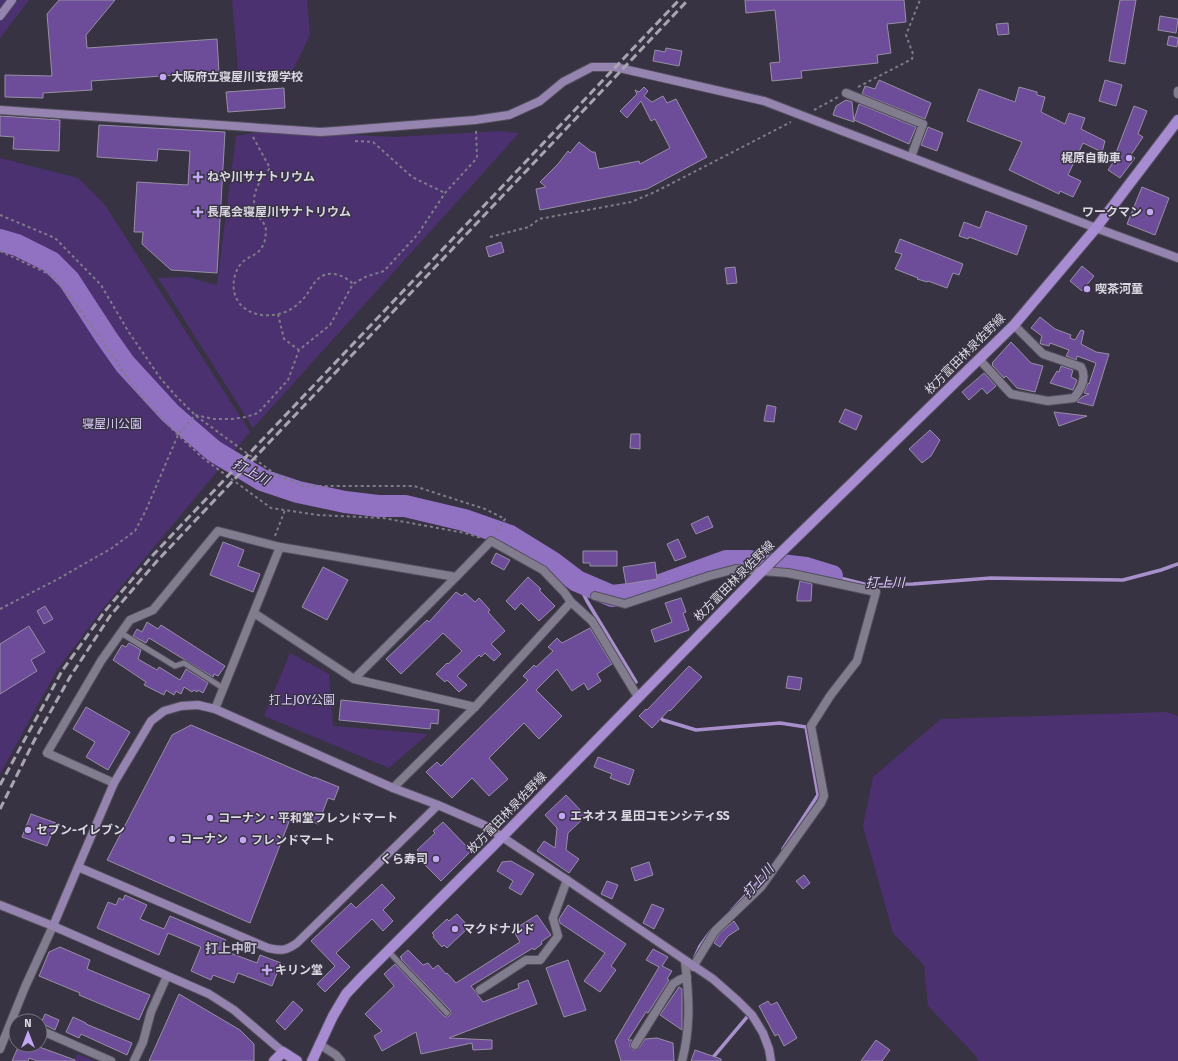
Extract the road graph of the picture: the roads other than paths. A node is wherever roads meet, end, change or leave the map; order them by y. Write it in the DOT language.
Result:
graph roads {
  1 [pos="12,0"];
  2 [pos="0,16"];
  3 [pos="846,93"];
  4 [pos="0,110"];
  5 [pos="1178,120"];
  6 [pos="911,157"];
  7 [pos="1096,228"];
  8 [pos="1178,258"];
  9 [pos="1014,325"];
  10 [pos="979,360"];
  11 [pos="280,547"];
  12 [pos="762,571"];
  13 [pos="456,577"];
  14 [pos="595,596"];
  15 [pos="571,602"];
  16 [pos="254,613"];
  17 [pos="121,633"];
  18 [pos="354,679"];
  19 [pos="223,688"];
  20 [pos="638,697"];
  21 [pos="475,707"];
  22 [pos="215,709"];
  23 [pos="114,783"];
  24 [pos="394,788"];
  25 [pos="438,805"];
  26 [pos="502,837"];
  27 [pos="78,867"];
  28 [pos="567,880"];
  29 [pos="0,905"];
  30 [pos="53,926"];
  31 [pos="388,951"];
  32 [pos="685,962"];
  33 [pos="693,967"];
  34 [pos="167,976"];
  35 [pos="687,977"];
  36 [pos="480,990"];
  37 [pos="18,1013"];
  38 [pos="447,1013"];
  39 [pos="48,1033"];
  40 [pos="8,1034"];
  41 [pos="319,1044"];
  42 [pos="635,1045"];
  43 [pos="0,1049"];
  44 [pos="283,1052"];
  45 [pos="111,1061"];
  46 [pos="134,1061"];
  47 [pos="274,1061"];
  48 [pos="297,1061"];
  49 [pos="312,1061"];
  50 [pos="341,1061"];
  51 [pos="682,1061"];
  52 [pos="771,1061"];
  1 -- 2 [label="street"];
  3 -- 6 [label="street"];
  4 -- 6 [label="street"];
  5 -- 7 [label="main road, 枚方富田林泉佐野線"];
  6 -- 7 [label="street"];
  7 -- 8 [label="street"];
  7 -- 9 [label="main road, 枚方富田林泉佐野線"];
  9 -- 10 [label="main road, 枚方富田林泉佐野線"];
  9 -- 10 [label="street"];
  10 -- 12 [label="main road, 枚方富田林泉佐野線"];
  11 -- 13 [label="street"];
  11 -- 16 [label="street"];
  11 -- 17 [label="street"];
  12 -- 14 [label="street"];
  12 -- 20 [label="main road, 枚方富田林泉佐野線"];
  12 -- 33 [label="street"];
  13 -- 15 [label="street"];
  13 -- 18 [label="street"];
  15 -- 20 [label="street"];
  15 -- 21 [label="street"];
  16 -- 18 [label="street"];
  16 -- 19 [label="street"];
  17 -- 19 [label="lane"];
  17 -- 23 [label="street"];
  18 -- 21 [label="street"];
  19 -- 22 [label="street"];
  20 -- 26 [label="main road, 枚方富田林泉佐野線"];
  21 -- 24 [label="street"];
  22 -- 23 [label="street"];
  22 -- 24 [label="street"];
  23 -- 27 [label="street"];
  24 -- 25 [label="street"];
  25 -- 26 [label="street"];
  25 -- 27 [label="street"];
  26 -- 28 [label="street"];
  26 -- 31 [label="main road, 枚方富田林泉佐野線"];
  27 -- 30 [label="street"];
  28 -- 32 [label="street"];
  28 -- 36 [label="street"];
  29 -- 30 [label="street"];
  30 -- 34 [label="street"];
  30 -- 37 [label="street"];
  31 -- 38 [label="lane"];
  31 -- 41 [label="main road, 枚方富田林泉佐野線"];
  32 -- 33 [label="street"];
  32 -- 35 [label="street"];
  33 -- 52 [label="street"];
  34 -- 44 [label="street"];
  34 -- 46 [label="street"];
  35 -- 42 [label="street"];
  35 -- 51 [label="street"];
  39 -- 45 [label="street"];
  40 -- 43 [label="street"];
  41 -- 49 [label="main road, 枚方富田林泉佐野線"];
  41 -- 50 [label="street"];
  44 -- 47 [label="main road"];
  44 -- 48 [label="main road"];
}
